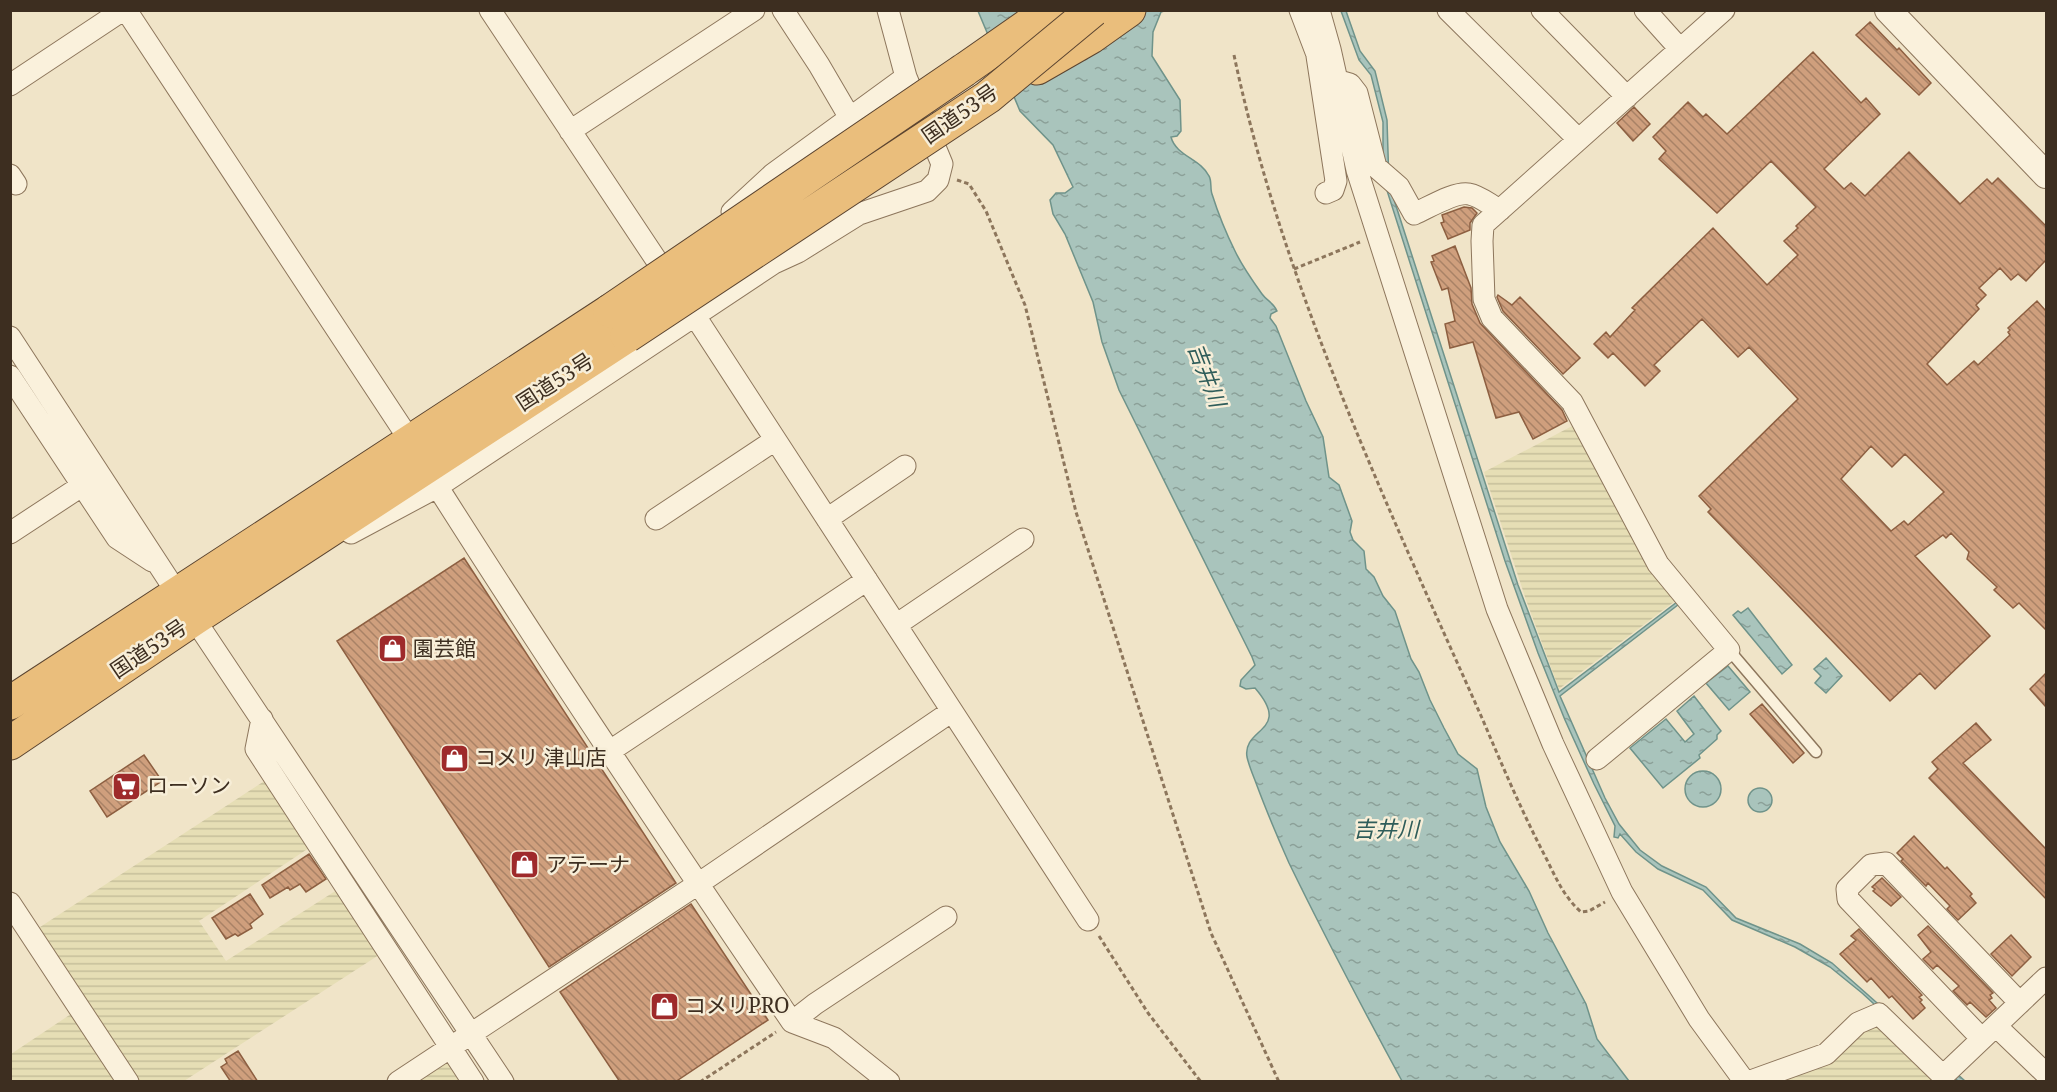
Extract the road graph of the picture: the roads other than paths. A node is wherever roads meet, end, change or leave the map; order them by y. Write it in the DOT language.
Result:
graph roads {
  1 [pos="124,10"];
  2 [pos="490,10"];
  3 [pos="753,10"];
  4 [pos="783,10"];
  5 [pos="888,10"];
  6 [pos="1028,10"];
  7 [pos="1050,10"];
  8 [pos="1093,10"];
  9 [pos="1129,10"];
  10 [pos="1300,10"];
  11 [pos="1319,10"];
  12 [pos="1448,10"];
  13 [pos="1542,10"];
  14 [pos="1645,10"];
  15 [pos="1724,10"];
  16 [pos="1888,10"];
  17 [pos="1680,49"];
  18 [pos="1316,52"];
  19 [pos="964,70"];
  20 [pos="906,77"];
  21 [pos="1336,80"];
  22 [pos="10,85"];
  23 [pos="988,97"];
  24 [pos="1627,97"];
  25 [pos="850,118"];
  26 [pos="570,131"];
  27 [pos="1578,139"];
  28 [pos="2046,175"];
  29 [pos="1326,193"];
  30 [pos="737,209"];
  31 [pos="1500,210"];
  32 [pos="657,261"];
  33 [pos="774,263"];
  34 [pos="695,316"];
  35 [pos="618,324"];
  36 [pos="10,337"];
  37 [pos="10,376"];
  38 [pos="775,440"];
  39 [pos="419,456"];
  40 [pos="905,466"];
  41 [pos="82,485"];
  42 [pos="656,519"];
  43 [pos="827,519"];
  44 [pos="10,533"];
  45 [pos="1023,539"];
  46 [pos="160,566"];
  47 [pos="867,580"];
  48 [pos="186,606"];
  49 [pos="896,625"];
  50 [pos="1729,650"];
  51 [pos="10,703"];
  52 [pos="952,711"];
  53 [pos="262,719"];
  54 [pos="10,743"];
  55 [pos="610,751"];
  56 [pos="1816,752"];
  57 [pos="1597,759"];
  58 [pos="698,884"];
  59 [pos="10,903"];
  60 [pos="946,917"];
  61 [pos="1088,920"];
  62 [pos="2046,978"];
  63 [pos="2020,1003"];
  64 [pos="792,1022"];
  65 [pos="1989,1032"];
  66 [pos="472,1034"];
  67 [pos="451,1048"];
  68 [pos="2046,1074"];
  69 [pos="128,1082"];
  70 [pos="398,1082"];
  71 [pos="473,1082"];
  72 [pos="503,1082"];
  73 [pos="889,1082"];
  74 [pos="1746,1082"];
  1 -- 22 [label="street"];
  1 -- 39 [label="street"];
  2 -- 26 [label="street"];
  3 -- 26 [label="street"];
  4 -- 25 [label="street"];
  5 -- 20 [label="street"];
  6 -- 19 [label="highway"];
  7 -- 19 [label="highway, 国道53号"];
  8 -- 23 [label="highway, 国道53号, bridge"];
  9 -- 23 [label="highway, bridge"];
  10 -- 18 [label="street"];
  11 -- 21 [label="street"];
  12 -- 27 [label="street"];
  13 -- 24 [label="street"];
  14 -- 17 [label="street"];
  15 -- 17 [label="street"];
  16 -- 28 [label="street"];
  17 -- 24 [label="street"];
  18 -- 21 [label="street"];
  18 -- 29 [label="street"];
  19 -- 35 [label="highway, 国道53号, bridge"];
  20 -- 25 [label="street"];
  20 -- 33 [label="street"];
  21 -- 31 [label="street"];
  21 -- 74 [label="street"];
  23 -- 35 [label="highway, 国道53号, bridge"];
  24 -- 27 [label="street"];
  25 -- 30 [label="street"];
  26 -- 32 [label="street"];
  27 -- 31 [label="street"];
  30 -- 32 [label="street"];
  30 -- 33 [label="street"];
  31 -- 50 [label="street"];
  32 -- 39 [label="street"];
  33 -- 34 [label="street"];
  34 -- 38 [label="street"];
  34 -- 39 [label="street"];
  35 -- 39 [label="highway, 国道53号"];
  35 -- 39 [label="highway, 国道53号"];
  36 -- 46 [label="street"];
  37 -- 41 [label="street"];
  38 -- 42 [label="street"];
  38 -- 43 [label="street"];
  39 -- 48 [label="highway, 国道53号"];
  39 -- 48 [label="highway, 国道53号"];
  39 -- 55 [label="street"];
  40 -- 43 [label="street"];
  41 -- 44 [label="street"];
  41 -- 46 [label="street"];
  43 -- 47 [label="street"];
  45 -- 49 [label="street"];
  46 -- 48 [label="street"];
  47 -- 49 [label="street"];
  47 -- 55 [label="street"];
  48 -- 51 [label="highway, 国道53号"];
  48 -- 53 [label="street"];
  48 -- 54 [label="highway, 国道53号"];
  49 -- 52 [label="street"];
  50 -- 56 [label="lane"];
  50 -- 57 [label="street"];
  52 -- 58 [label="street"];
  52 -- 61 [label="street"];
  53 -- 66 [label="street"];
  53 -- 67 [label="street"];
  55 -- 58 [label="street"];
  58 -- 64 [label="street"];
  58 -- 66 [label="street"];
  59 -- 69 [label="street"];
  60 -- 64 [label="street"];
  62 -- 63 [label="street"];
  63 -- 65 [label="street"];
  63 -- 65 [label="street"];
  64 -- 73 [label="street"];
  65 -- 68 [label="street"];
  65 -- 74 [label="street"];
  66 -- 67 [label="street"];
  66 -- 72 [label="street"];
  67 -- 70 [label="street"];
  67 -- 71 [label="street"];
}
